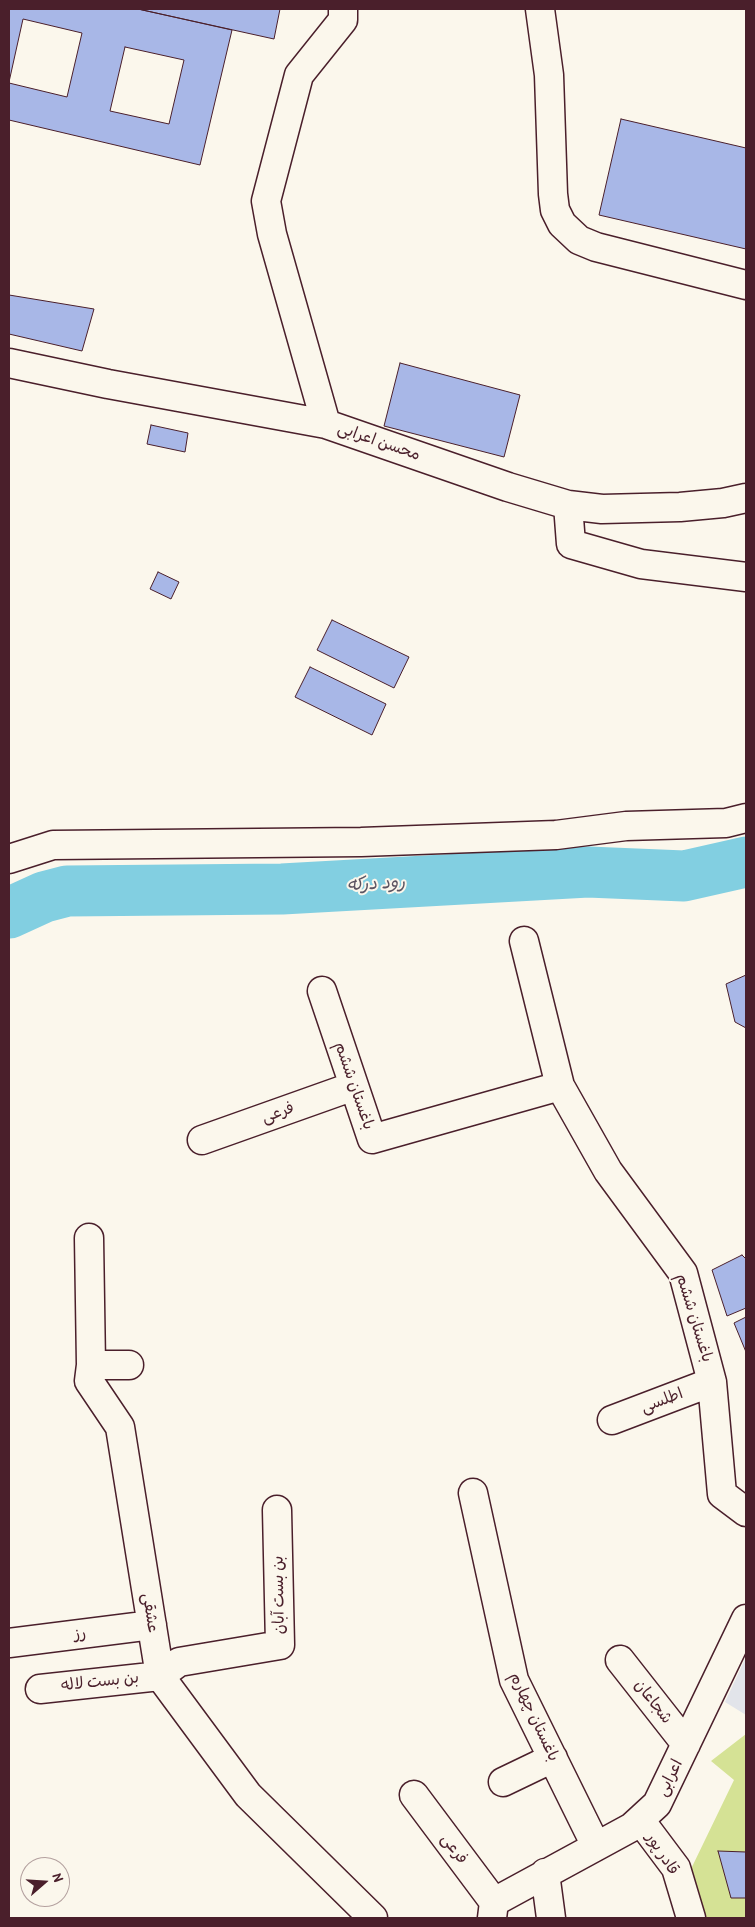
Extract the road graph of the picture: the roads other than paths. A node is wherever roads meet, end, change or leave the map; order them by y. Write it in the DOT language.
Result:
graph roads {
  1 [pos="343,9"];
  2 [pos="540,9"];
  3 [pos="746,285"];
  4 [pos="9,363"];
  5 [pos="326,424"];
  6 [pos="746,498"];
  7 [pos="568,505"];
  8 [pos="746,577"];
  9 [pos="746,818"];
  10 [pos="9,859"];
  11 [pos="524,941"];
  12 [pos="322,991"];
  13 [pos="354,1086"];
  14 [pos="560,1086"];
  15 [pos="202,1140"];
  16 [pos="89,1238"];
  17 [pos="91,1365"];
  18 [pos="129,1365"];
  19 [pos="712,1382"];
  20 [pos="612,1420"];
  21 [pos="473,1493"];
  22 [pos="277,1510"];
  23 [pos="746,1512"];
  24 [pos="746,1619"];
  25 [pos="152,1625"];
  26 [pos="9,1643"];
  27 [pos="620,1660"];
  28 [pos="160,1676"];
  29 [pos="40,1689"];
  30 [pos="686,1744"];
  31 [pos="553,1758"];
  32 [pos="503,1782"];
  33 [pos="414,1795"];
  34 [pos="640,1820"];
  35 [pos="596,1846"];
  36 [pos="544,1873"];
  37 [pos="493,1910"];
  38 [pos="373,1918"];
  39 [pos="551,1918"];
  40 [pos="691,1918"];
  1 -- 5 [label="street"];
  2 -- 3 [label="street"];
  4 -- 5 [label="street, محسن اعرابی"];
  5 -- 7 [label="street, محسن اعرابی"];
  6 -- 7 [label="street, محسن اعرابی"];
  7 -- 8 [label="street"];
  9 -- 10 [label="street"];
  11 -- 14 [label="street, باغستان ششم"];
  12 -- 13 [label="street, باغستان ششم"];
  13 -- 14 [label="street, باغستان ششم"];
  13 -- 15 [label="street, فرعی"];
  14 -- 19 [label="street, باغستان ششم"];
  16 -- 17 [label="street, عشقی"];
  17 -- 18 [label="street"];
  17 -- 25 [label="street, عشقی"];
  19 -- 20 [label="street, اطلسی"];
  19 -- 23 [label="street, باغستان ششم"];
  21 -- 31 [label="street, باغستان چهارم"];
  22 -- 28 [label="street, بن بست آبان"];
  24 -- 30 [label="street, اعرابی"];
  25 -- 26 [label="street, رز"];
  25 -- 28 [label="street, عشقی"];
  27 -- 30 [label="street, شجاعان"];
  28 -- 29 [label="street, بن بست لاله"];
  28 -- 38 [label="street, عشقی"];
  30 -- 34 [label="street, اعرابی"];
  31 -- 32 [label="street"];
  31 -- 35 [label="street, باغستان چهارم"];
  33 -- 37 [label="street, فرعی"];
  34 -- 35 [label="street, اعرابی"];
  34 -- 40 [label="street, قادر پور"];
  35 -- 36 [label="street, اعرابی"];
  36 -- 37 [label="street, اعرابی"];
  36 -- 39 [label="street"];
}
